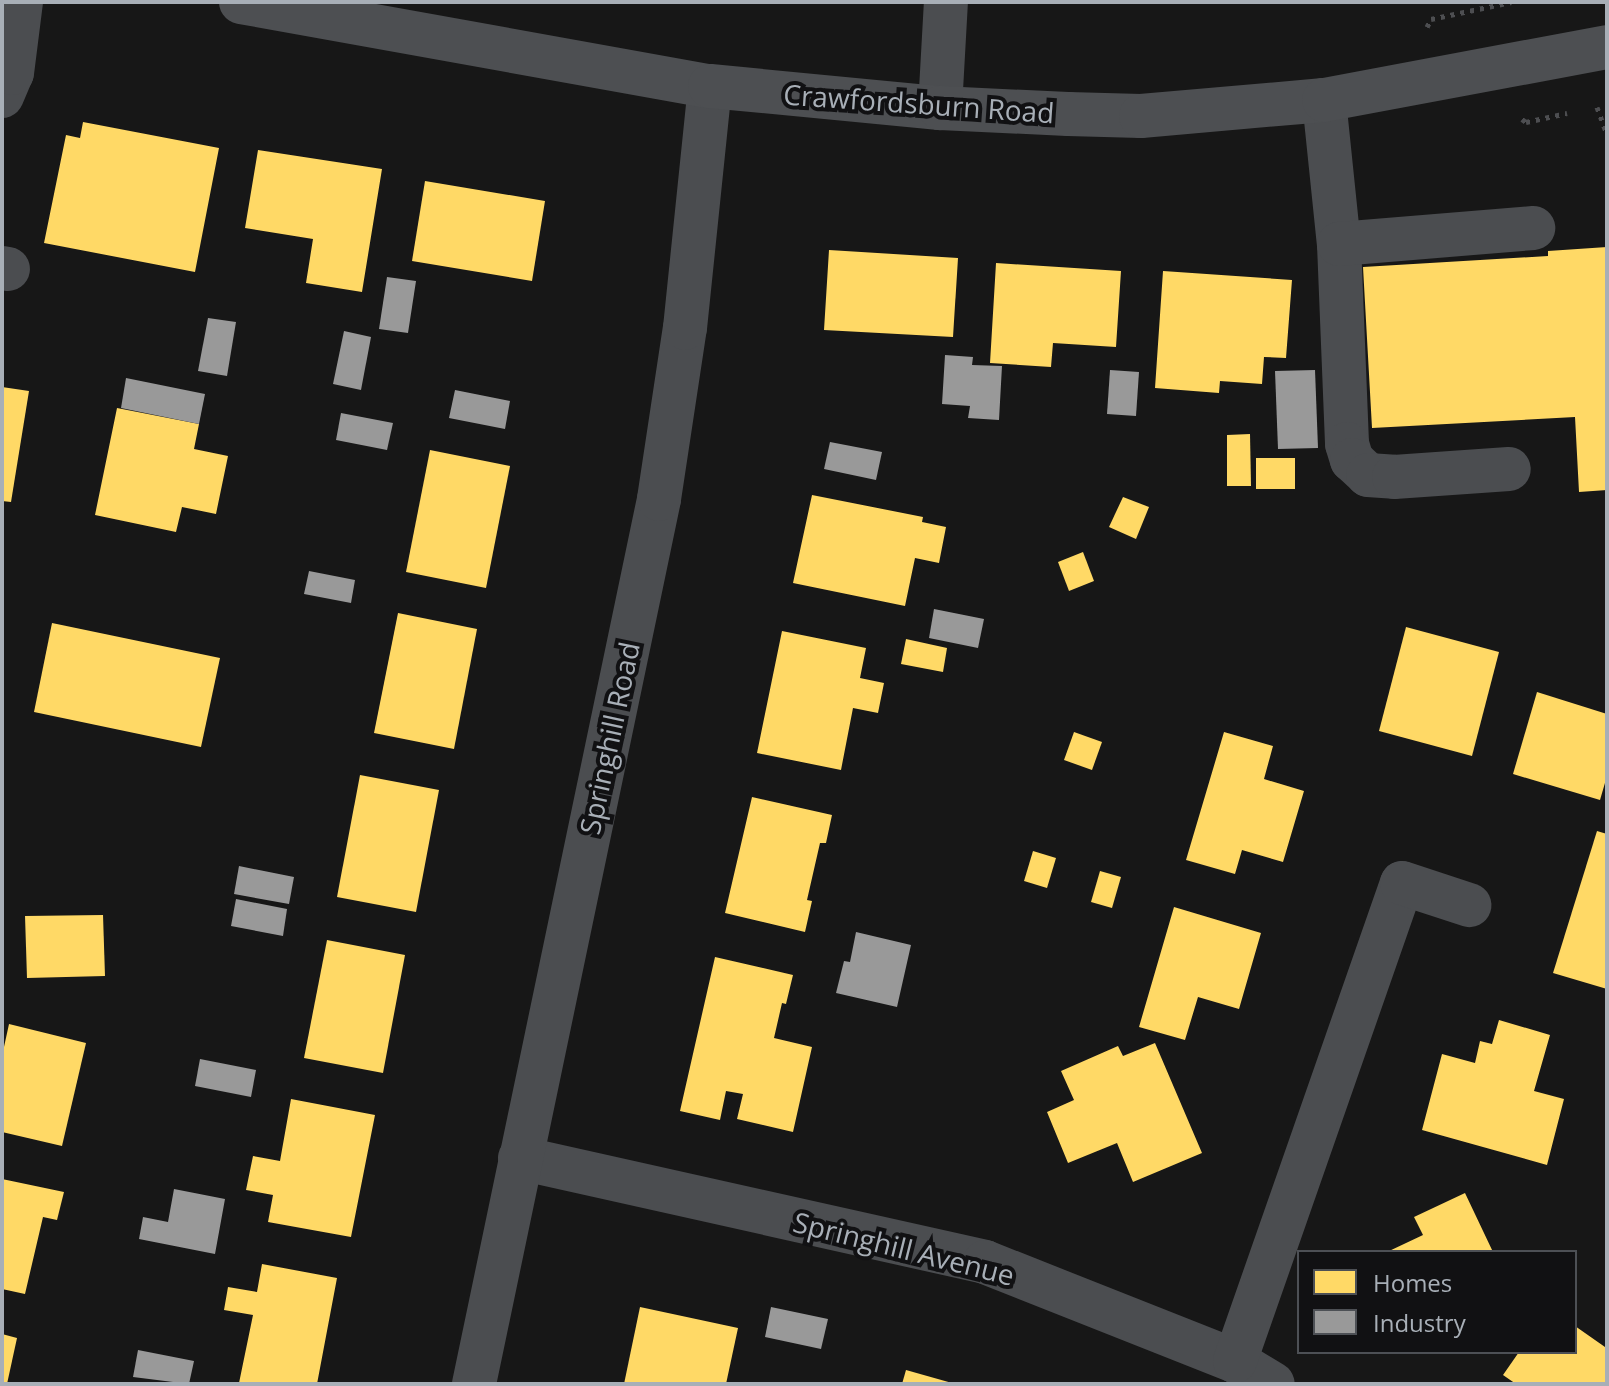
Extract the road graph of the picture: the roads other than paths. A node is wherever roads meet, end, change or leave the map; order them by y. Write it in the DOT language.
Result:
graph roads {
  1 [pos="21,2"];
  2 [pos="241,2"];
  3 [pos="946,2"];
  4 [pos="1603,48"];
  5 [pos="710,86"];
  6 [pos="2,96"];
  7 [pos="1324,100"];
  8 [pos="940,108"];
  9 [pos="1533,228"];
  10 [pos="1339,244"];
  11 [pos="1509,469"];
  12 [pos="1469,905"];
  13 [pos="520,1158"];
  14 [pos="1235,1361"];
  15 [pos="474,1384"];
  16 [pos="1273,1384"];
  1 -- 6 [label="street"];
  2 -- 5 [label="main road, Crawfordsburn Road"];
  3 -- 8 [label="street"];
  4 -- 7 [label="main road, Crawfordsburn Road"];
  5 -- 8 [label="main road, Crawfordsburn Road"];
  5 -- 13 [label="street, Springhill Road"];
  7 -- 8 [label="main road, Crawfordsburn Road"];
  7 -- 10 [label="street"];
  9 -- 10 [label="street"];
  10 -- 11 [label="street"];
  12 -- 14 [label="street"];
  13 -- 14 [label="street, Springhill Avenue"];
  13 -- 15 [label="street, Springhill Road"];
  14 -- 16 [label="street, Springhill Avenue"];
}
